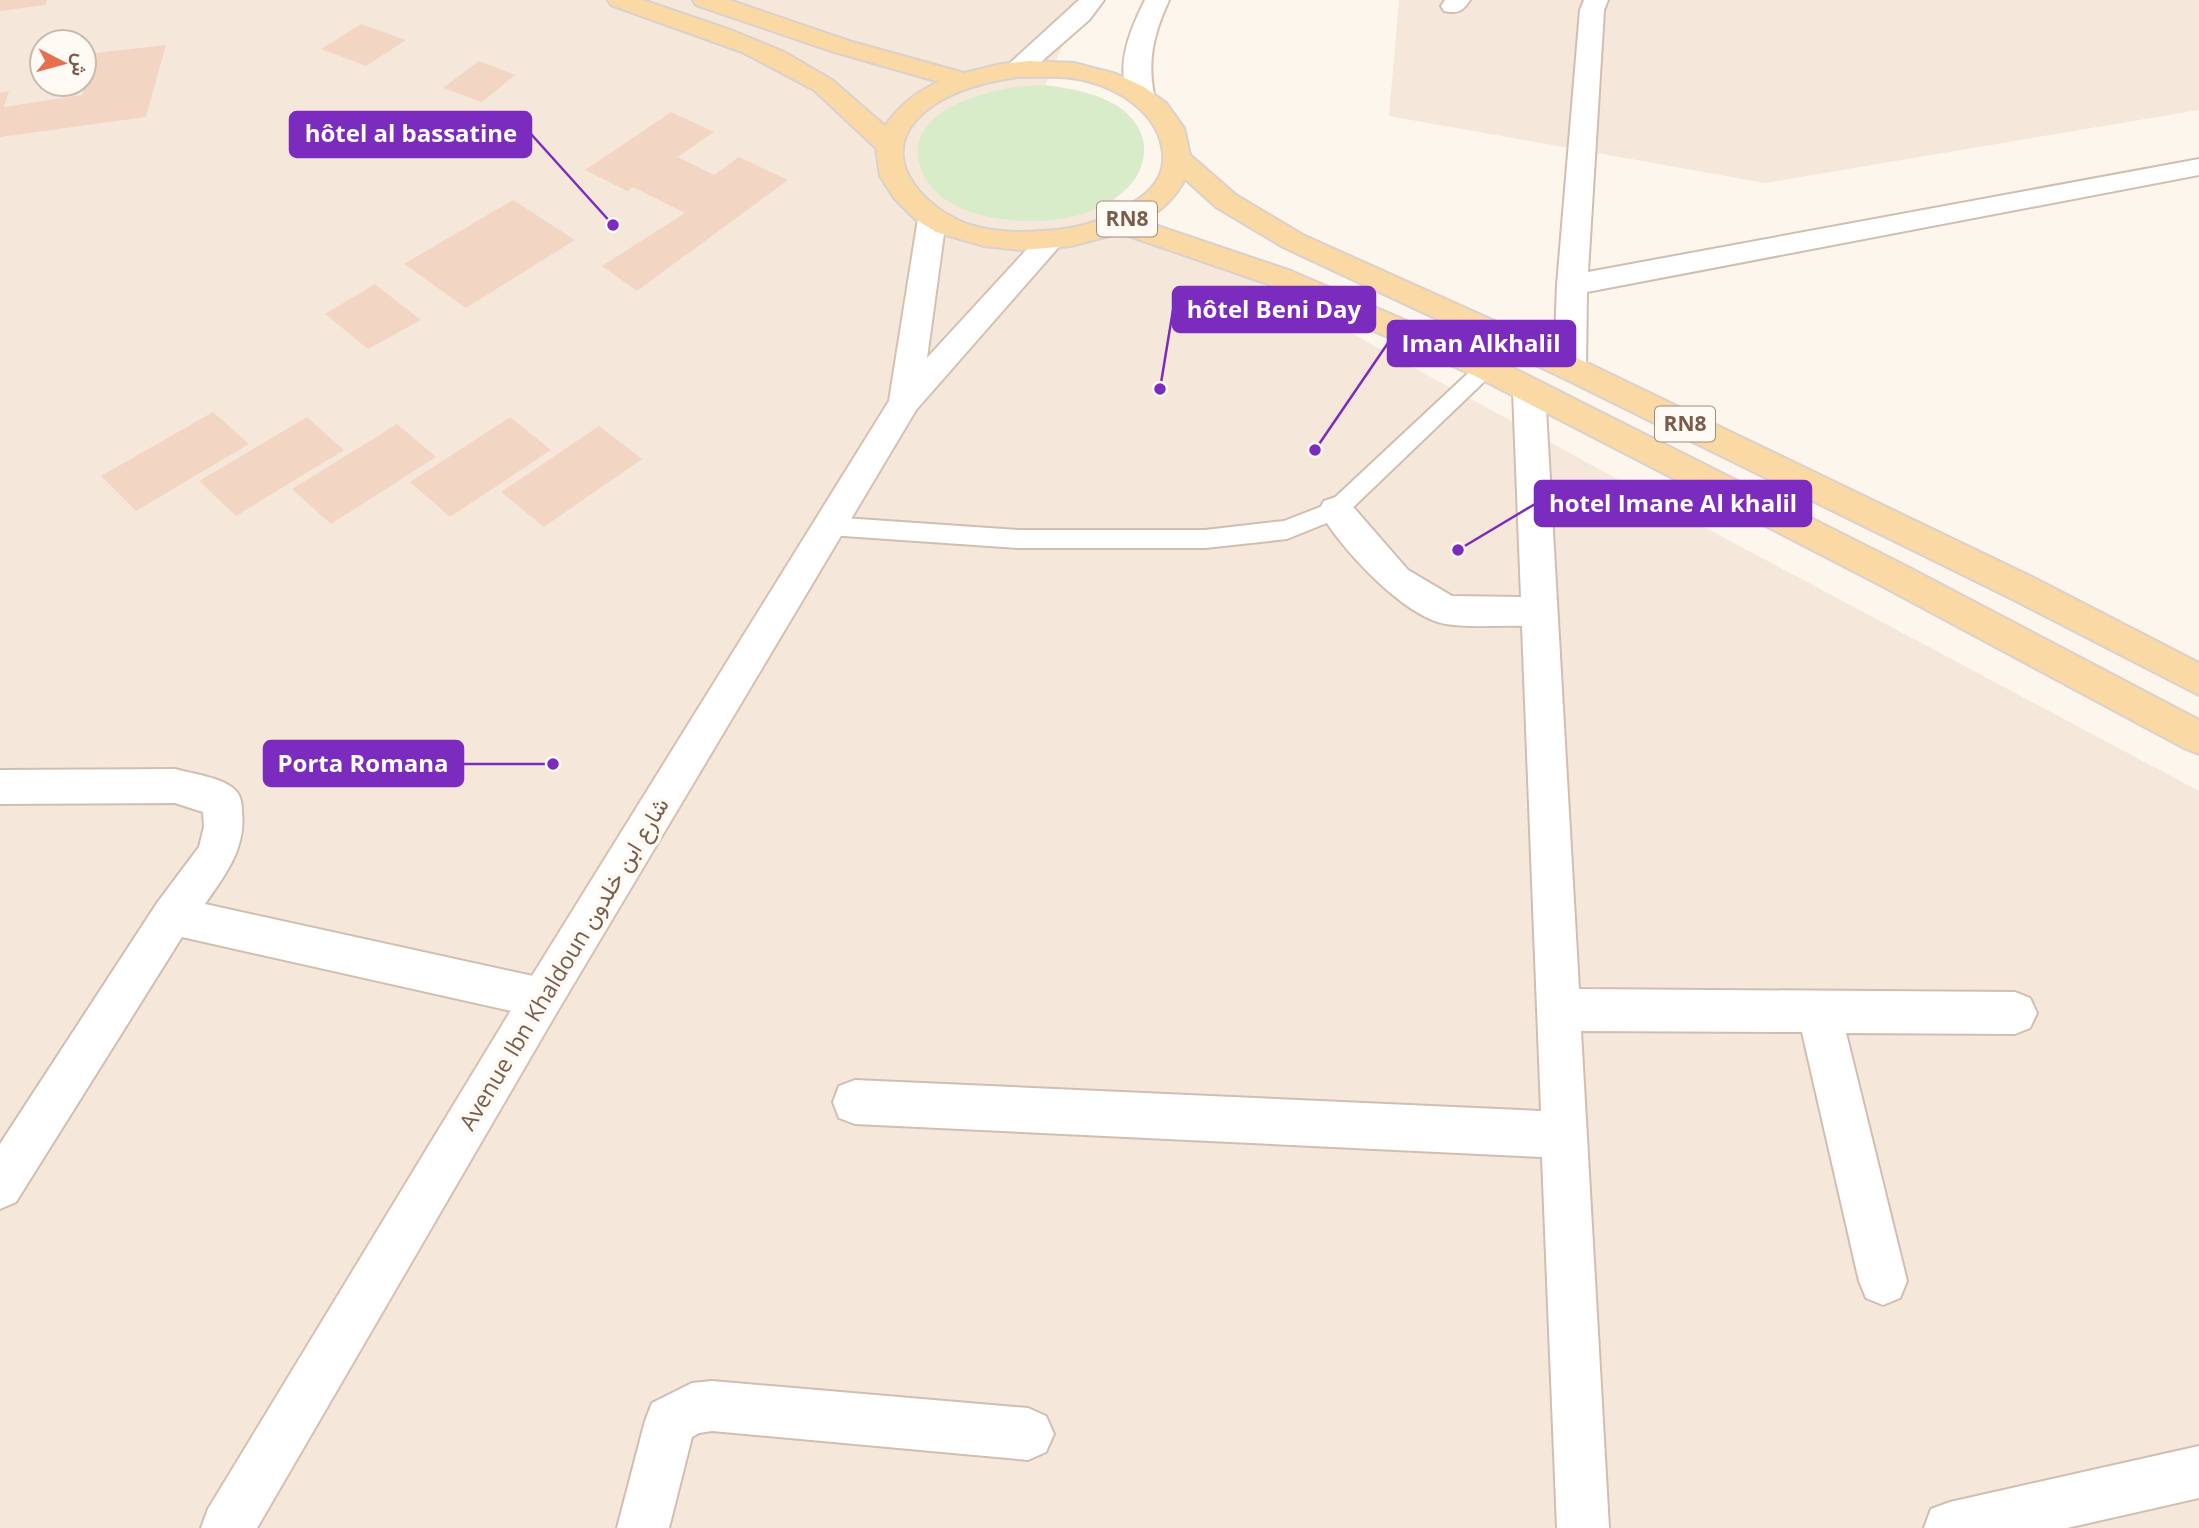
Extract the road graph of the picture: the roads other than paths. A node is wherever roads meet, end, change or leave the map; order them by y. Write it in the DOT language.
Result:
graph roads {
  1 [pos="620,0"];
  2 [pos="705,0"];
  3 [pos="1092,0"];
  4 [pos="1157,0"];
  5 [pos="1596,0"];
  6 [pos="1018,69"];
  7 [pos="962,81"];
  8 [pos="1142,95"];
  9 [pos="890,147"];
  10 [pos="1178,158"];
  11 [pos="2199,167"];
  12 [pos="932,219"];
  13 [pos="1119,223"];
  14 [pos="1050,241"];
  15 [pos="1572,285"];
  16 [pos="1486,368"];
  17 [pos="1570,368"];
  18 [pos="1529,391"];
  19 [pos="905,402"];
  20 [pos="1336,510"];
  21 [pos="830,526"];
  22 [pos="1539,612"];
  23 [pos="2199,680"];
  24 [pos="2199,738"];
  25 [pos="0,787"];
  26 [pos="172,916"];
  27 [pos="542,998"];
  28 [pos="1559,1010"];
  29 [pos="1819,1012"];
  30 [pos="2015,1013"];
  31 [pos="855,1102"];
  32 [pos="1564,1135"];
  33 [pos="0,1186"];
  34 [pos="1884,1281"];
  35 [pos="1028,1434"];
  36 [pos="2199,1472"];
  37 [pos="227,1528"];
  38 [pos="643,1528"];
  39 [pos="1583,1528"];
  40 [pos="1950,1528"];
  1 -- 9 [label="main road"];
  2 -- 7 [label="main road"];
  3 -- 6 [label="street"];
  4 -- 8 [label="street"];
  5 -- 15 [label="street"];
  6 -- 7 [label="main road"];
  6 -- 8 [label="main road"];
  7 -- 9 [label="main road"];
  8 -- 10 [label="main road"];
  9 -- 12 [label="main road, RN8"];
  10 -- 13 [label="main road, RN8"];
  10 -- 17 [label="main road, RN8"];
  11 -- 15 [label="street"];
  12 -- 14 [label="main road, RN8"];
  12 -- 19 [label="street"];
  13 -- 14 [label="main road, RN8"];
  13 -- 16 [label="main road, RN8"];
  14 -- 19 [label="street"];
  15 -- 17 [label="street"];
  16 -- 18 [label="main road, RN8"];
  16 -- 20 [label="lane"];
  17 -- 23 [label="main road, RN8"];
  18 -- 22 [label="street"];
  18 -- 24 [label="main road, RN8"];
  19 -- 21 [label="street, Avenue Ibn Khaldoun شارع ابن خلدون"];
  20 -- 21 [label="lane"];
  20 -- 22 [label="street"];
  21 -- 27 [label="street, Avenue Ibn Khaldoun شارع ابن خلدون"];
  22 -- 28 [label="street"];
  25 -- 26 [label="street"];
  26 -- 27 [label="street"];
  26 -- 33 [label="street"];
  27 -- 37 [label="street, Avenue Ibn Khaldoun شارع ابن خلدون"];
  28 -- 29 [label="street"];
  28 -- 32 [label="street"];
  29 -- 30 [label="street"];
  29 -- 34 [label="street"];
  31 -- 32 [label="street"];
  32 -- 39 [label="street"];
  35 -- 38 [label="street"];
  36 -- 40 [label="street"];
}
